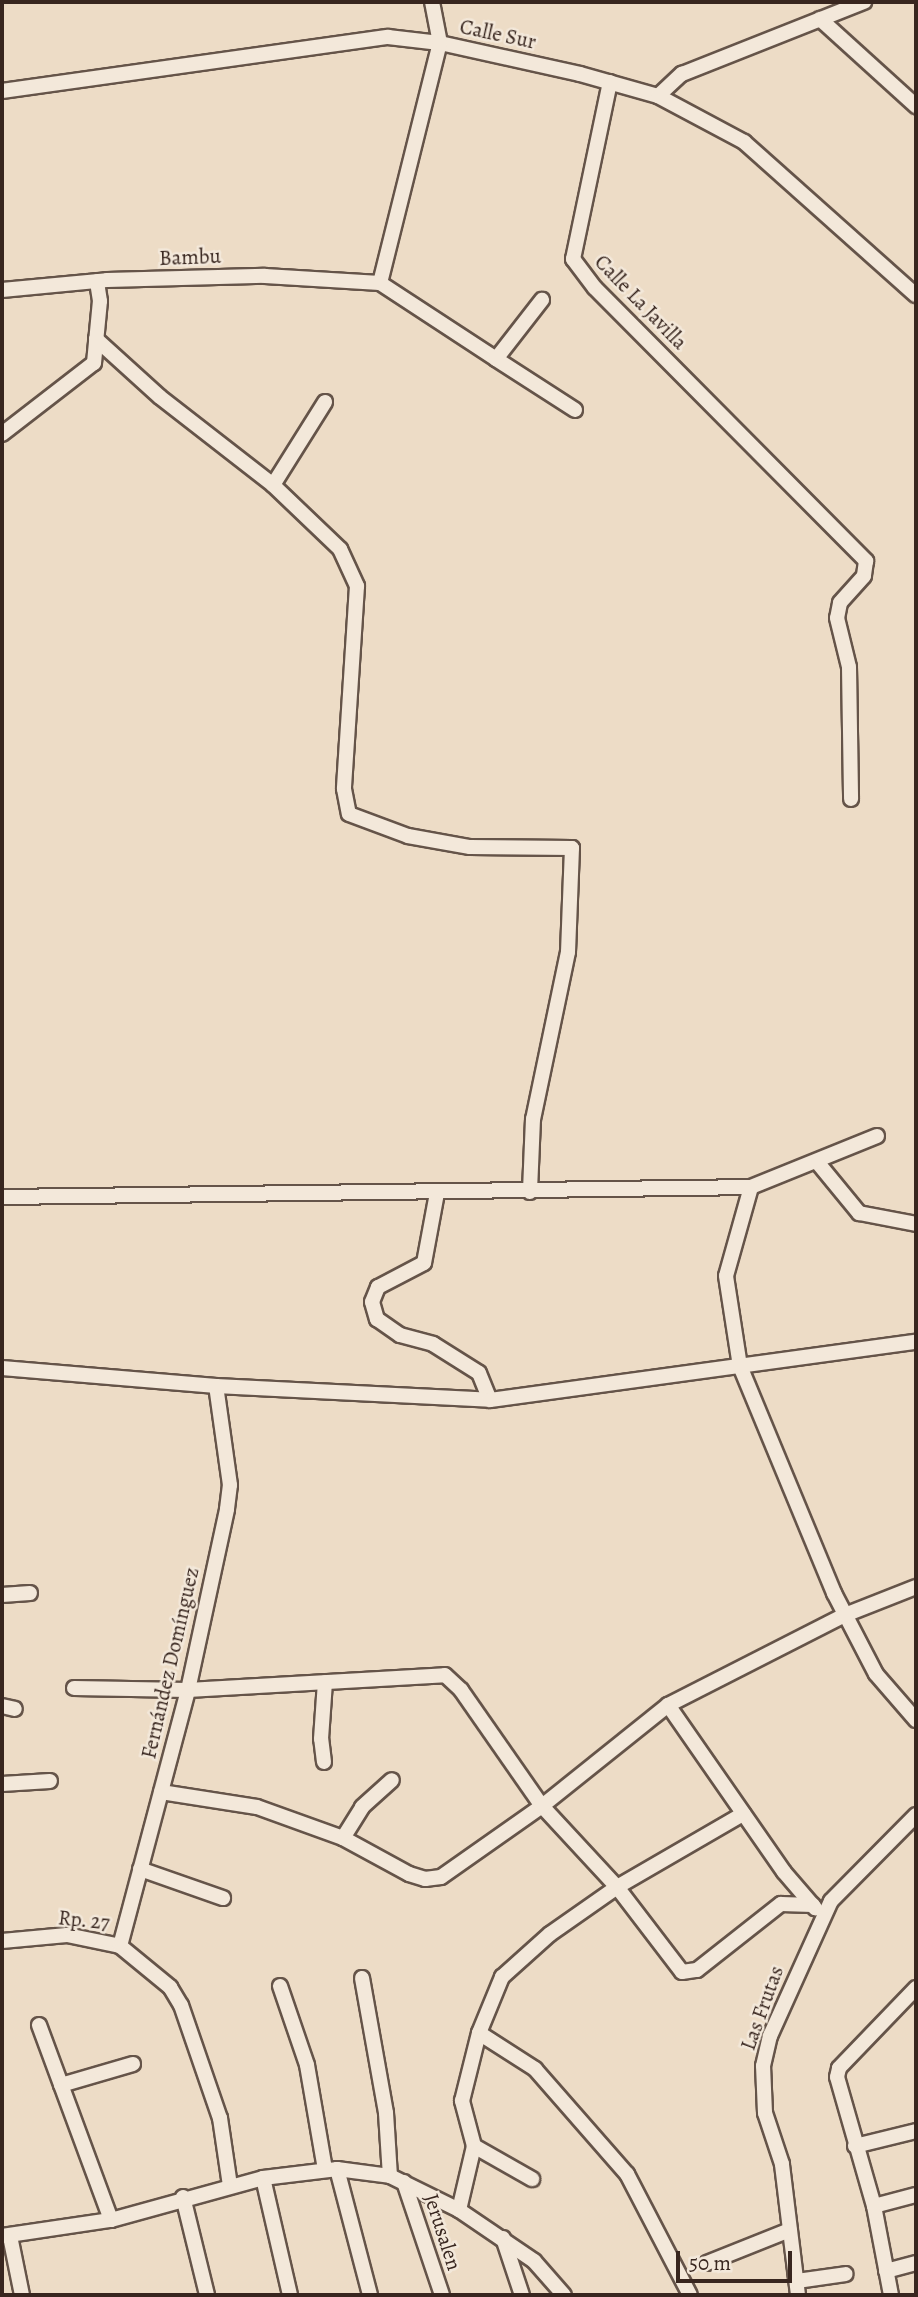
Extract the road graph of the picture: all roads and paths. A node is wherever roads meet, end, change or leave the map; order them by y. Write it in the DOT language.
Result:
graph roads {
  1 [pos="432,2"];
  2 [pos="864,2"];
  3 [pos="820,19"];
  4 [pos="440,43"];
  5 [pos="610,82"];
  6 [pos="2,91"];
  7 [pos="658,96"];
  8 [pos="916,106"];
  9 [pos="97,281"];
  10 [pos="380,283"];
  11 [pos="2,290"];
  12 [pos="916,295"];
  13 [pos="542,300"];
  14 [pos="96,339"];
  15 [pos="496,359"];
  16 [pos="325,401"];
  17 [pos="575,410"];
  18 [pos="2,434"];
  19 [pos="273,485"];
  20 [pos="851,799"];
  21 [pos="877,1136"];
  22 [pos="818,1163"];
  23 [pos="751,1187"];
  24 [pos="530,1192"];
  25 [pos="437,1193"];
  26 [pos="2,1197"];
  27 [pos="916,1224"];
  28 [pos="916,1342"];
  29 [pos="740,1366"];
  30 [pos="2,1368"];
  31 [pos="216,1386"];
  32 [pos="490,1400"];
  33 [pos="916,1587"];
  34 [pos="30,1592"];
  35 [pos="2,1595"];
  36 [pos="845,1615"];
  37 [pos="325,1682"];
  38 [pos="74,1688"];
  39 [pos="188,1690"];
  40 [pos="668,1705"];
  41 [pos="916,1720"];
  42 [pos="324,1762"];
  43 [pos="392,1780"];
  44 [pos="50,1781"];
  45 [pos="2,1784"];
  46 [pos="161,1792"];
  47 [pos="542,1806"];
  48 [pos="743,1814"];
  49 [pos="916,1815"];
  50 [pos="343,1838"];
  51 [pos="140,1869"];
  52 [pos="617,1887"];
  53 [pos="223,1898"];
  54 [pos="818,1910"];
  55 [pos="2,1941"];
  56 [pos="120,1946"];
  57 [pos="362,1978"];
  58 [pos="280,1986"];
  59 [pos="916,1988"];
  60 [pos="38,2025"];
  61 [pos="479,2033"];
  62 [pos="133,2064"];
  63 [pos="61,2085"];
  64 [pos="916,2131"];
  65 [pos="474,2146"];
  66 [pos="855,2146"];
  67 [pos="331,2169"];
  68 [pos="390,2176"];
  69 [pos="263,2178"];
  70 [pos="532,2179"];
  71 [pos="404,2182"];
  72 [pos="230,2186"];
  73 [pos="916,2195"];
  74 [pos="183,2197"];
  75 [pos="874,2206"];
  76 [pos="459,2210"];
  77 [pos="111,2220"];
  78 [pos="790,2230"];
  79 [pos="6,2236"];
  80 [pos="503,2238"];
  81 [pos="706,2263"];
  82 [pos="916,2263"];
  83 [pos="886,2271"];
  84 [pos="846,2274"];
  85 [pos="797,2288"];
  86 [pos="22,2295"];
  87 [pos="207,2295"];
  88 [pos="290,2295"];
  89 [pos="370,2295"];
  90 [pos="442,2295"];
  91 [pos="522,2295"];
  92 [pos="564,2295"];
  93 [pos="690,2295"];
  94 [pos="891,2295"];
  1 -- 4 [label="street"];
  2 -- 3 [label="street"];
  3 -- 7 [label="street"];
  3 -- 8 [label="street"];
  4 -- 5 [label="street, Calle Sur"];
  4 -- 6 [label="street, Calle Sur"];
  4 -- 10 [label="street"];
  5 -- 7 [label="street, Calle Sur"];
  5 -- 20 [label="street, Calle La Javilla"];
  7 -- 12 [label="street, Calle Sur"];
  9 -- 10 [label="street, Bambu"];
  9 -- 11 [label="street, Bambu"];
  9 -- 14 [label="street"];
  10 -- 15 [label="street"];
  13 -- 15 [label="street"];
  14 -- 18 [label="street"];
  14 -- 19 [label="street"];
  15 -- 17 [label="street"];
  16 -- 19 [label="street"];
  19 -- 24 [label="street"];
  21 -- 22 [label="street"];
  22 -- 23 [label="street"];
  22 -- 27 [label="street"];
  23 -- 24 [label="street"];
  23 -- 29 [label="street"];
  24 -- 25 [label="street"];
  25 -- 26 [label="street"];
  25 -- 32 [label="street"];
  28 -- 29 [label="street"];
  29 -- 32 [label="street"];
  29 -- 36 [label="street"];
  30 -- 31 [label="street"];
  31 -- 32 [label="street"];
  31 -- 39 [label="street, Fernández Domínguez"];
  33 -- 36 [label="street"];
  34 -- 35 [label="street"];
  36 -- 40 [label="street"];
  36 -- 41 [label="street"];
  37 -- 39 [label="street"];
  37 -- 42 [label="street"];
  37 -- 47 [label="street"];
  38 -- 39 [label="street"];
  39 -- 46 [label="street, Fernández Domínguez"];
  40 -- 47 [label="street"];
  40 -- 48 [label="street"];
  43 -- 50 [label="street"];
  44 -- 45 [label="street"];
  46 -- 50 [label="street"];
  46 -- 51 [label="street, Fernández Domínguez"];
  47 -- 50 [label="street"];
  47 -- 52 [label="street"];
  48 -- 52 [label="street"];
  48 -- 54 [label="street"];
  49 -- 54 [label="street, Las Frutas"];
  51 -- 53 [label="street"];
  51 -- 56 [label="street, Fernández Domínguez"];
  52 -- 54 [label="street"];
  52 -- 61 [label="street"];
  54 -- 78 [label="street, Las Frutas"];
  55 -- 56 [label="street, Rp. 27"];
  56 -- 72 [label="street"];
  57 -- 68 [label="street"];
  58 -- 67 [label="street"];
  59 -- 66 [label="street"];
  60 -- 63 [label="street"];
  61 -- 65 [label="street"];
  61 -- 93 [label="street"];
  62 -- 63 [label="street"];
  63 -- 77 [label="street"];
  64 -- 66 [label="street"];
  65 -- 70 [label="street"];
  65 -- 76 [label="street"];
  66 -- 75 [label="street"];
  67 -- 68 [label="street"];
  67 -- 69 [label="street"];
  67 -- 89 [label="street"];
  68 -- 71 [label="street"];
  69 -- 72 [label="street"];
  69 -- 88 [label="street"];
  71 -- 76 [label="street"];
  71 -- 90 [label="street, Jerusalen"];
  72 -- 74 [label="street"];
  73 -- 75 [label="street"];
  74 -- 77 [label="street"];
  74 -- 87 [label="street"];
  75 -- 83 [label="street"];
  76 -- 80 [label="street"];
  77 -- 79 [label="street"];
  78 -- 81 [label="street"];
  78 -- 85 [label="street, Las Frutas"];
  79 -- 86 [label="street"];
  80 -- 91 [label="street"];
  80 -- 92 [label="street"];
  82 -- 83 [label="street"];
  83 -- 94 [label="street"];
  84 -- 85 [label="street"];
}
